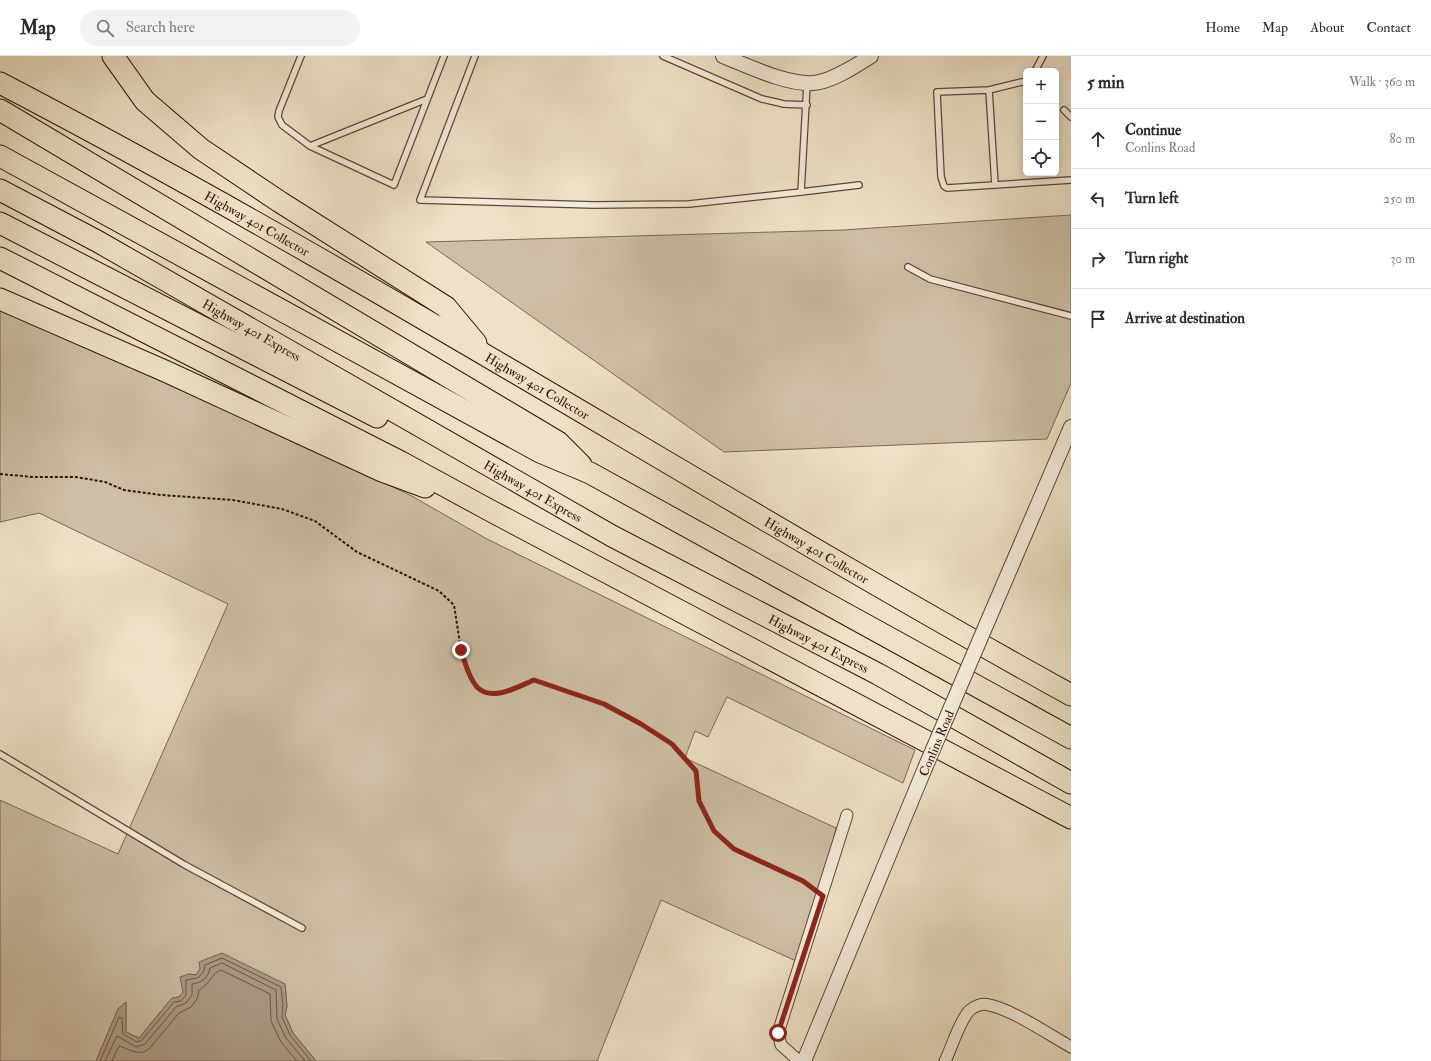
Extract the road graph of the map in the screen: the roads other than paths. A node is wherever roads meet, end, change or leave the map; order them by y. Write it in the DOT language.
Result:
graph roads {
  1 [pos="113,56"];
  2 [pos="301,56"];
  3 [pos="444,56"];
  4 [pos="475,56"];
  5 [pos="663,56"];
  6 [pos="723,56"];
  7 [pos="871,56"];
  8 [pos="1043,56"];
  9 [pos="1037,68"];
  10 [pos="1023,82"];
  11 [pos="0,83"];
  12 [pos="807,83"];
  13 [pos="989,90"];
  14 [pos="427,99"];
  15 [pos="807,105"];
  16 [pos="0,110"];
  17 [pos="1064,110"];
  18 [pos="1071,117"];
  19 [pos="310,146"];
  20 [pos="0,156"];
  21 [pos="1071,180"];
  22 [pos="859,185"];
  23 [pos="995,185"];
  24 [pos="0,190"];
  25 [pos="801,192"];
  26 [pos="0,224"];
  27 [pos="0,258"];
  28 [pos="908,267"];
  29 [pos="0,299"];
  30 [pos="1071,316"];
  31 [pos="486,355"];
  32 [pos="1071,427"];
  33 [pos="1067,447"];
  34 [pos="590,473"];
  35 [pos="491,511"];
  36 [pos="612,536"];
  37 [pos="1071,695"];
  38 [pos="1071,738"];
  39 [pos="0,754"];
  40 [pos="1071,782"];
  41 [pos="847,815"];
  42 [pos="1071,818"];
  43 [pos="302,928"];
  44 [pos="1071,1047"];
  45 [pos="799,1061"];
  46 [pos="804,1061"];
  47 [pos="945,1061"];
  1 -- 31 [label="highway"];
  2 -- 19 [label="lane"];
  3 -- 14 [label="lane"];
  4 -- 25 [label="lane"];
  5 -- 15 [label="lane"];
  6 -- 12 [label="street"];
  7 -- 12 [label="street"];
  8 -- 9 [label="lane"];
  10 -- 13 [label="lane"];
  11 -- 31 [label="highway, Highway 401 Collector"];
  12 -- 15 [label="lane"];
  13 -- 23 [label="lane"];
  13 -- 23 [label="lane"];
  14 -- 19 [label="lane"];
  14 -- 19 [label="lane"];
  15 -- 25 [label="lane"];
  16 -- 34 [label="highway"];
  17 -- 18 [label="lane"];
  20 -- 34 [label="highway"];
  21 -- 23 [label="lane"];
  22 -- 25 [label="lane"];
  24 -- 36 [label="highway, Highway 401 Express"];
  26 -- 36 [label="highway"];
  27 -- 35 [label="highway"];
  28 -- 30 [label="lane"];
  29 -- 35 [label="highway"];
  31 -- 37 [label="highway, Highway 401 Collector"];
  32 -- 33 [label="street, Conlins Road"];
  33 -- 46 [label="street, Conlins Road, bridge"];
  34 -- 38 [label="highway"];
  35 -- 42 [label="highway"];
  36 -- 40 [label="highway, Highway 401 Express"];
  39 -- 43 [label="lane"];
  41 -- 45 [label="street"];
  44 -- 47 [label="street"];
}
